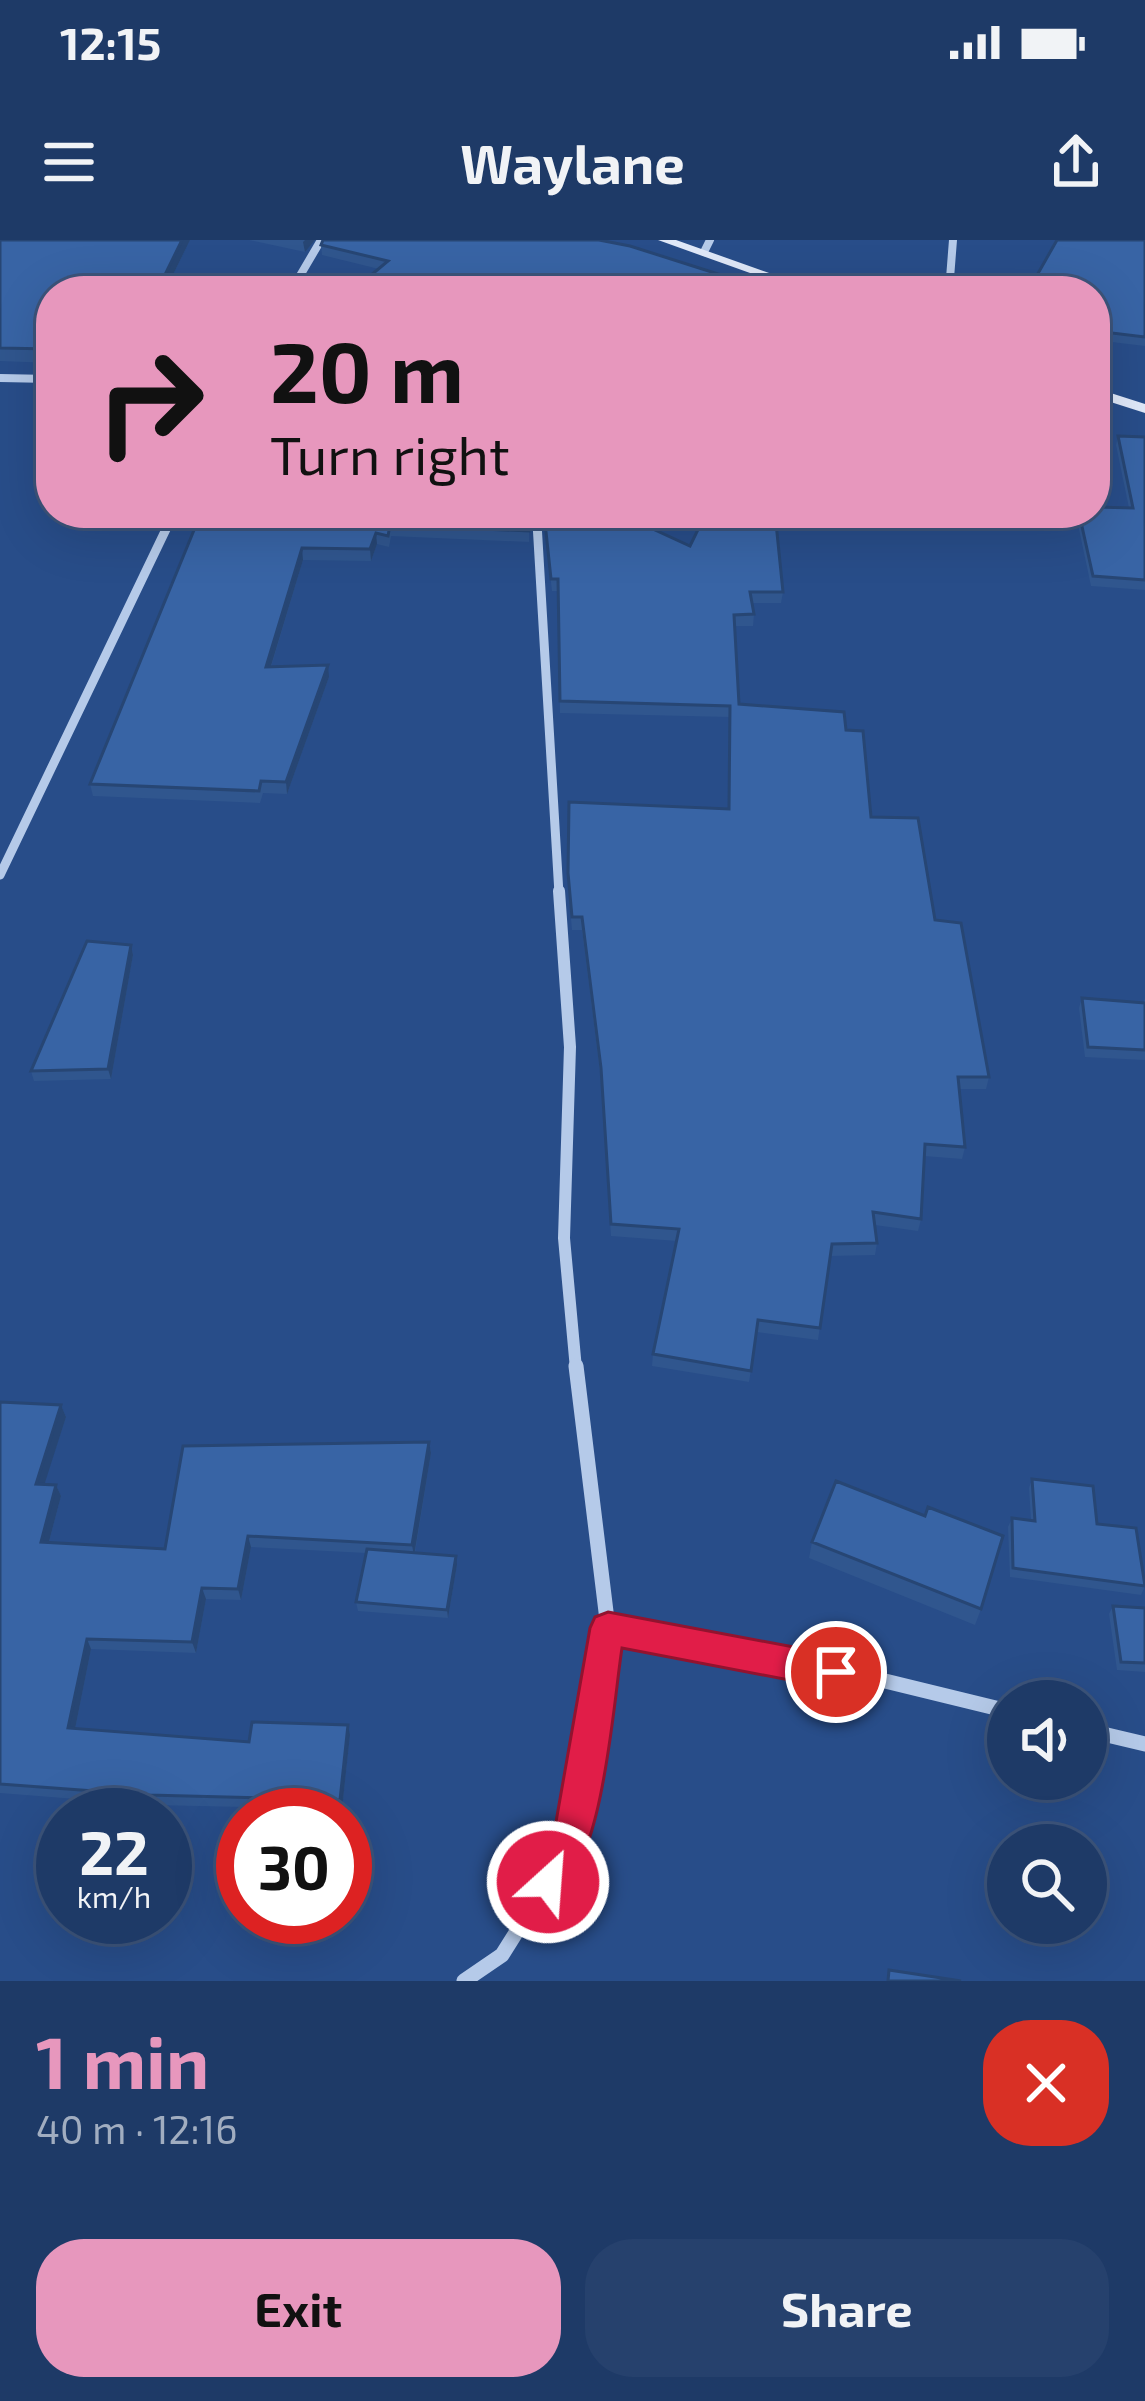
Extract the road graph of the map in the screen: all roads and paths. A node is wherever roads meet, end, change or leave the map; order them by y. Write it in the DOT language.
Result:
graph roads {
  1 [pos="321,240"];
  2 [pos="664,240"];
  3 [pos="953,240"];
  4 [pos="707,246"];
  5 [pos="300,276"];
  6 [pos="778,276"];
  7 [pos="950,276"];
  8 [pos="0,378"];
  9 [pos="36,379"];
  10 [pos="1110,397"];
  11 [pos="1145,410"];
  12 [pos="167,528"];
  13 [pos="536,528"];
  14 [pos="0,875"];
  15 [pos="608,1628"];
  16 [pos="987,1706"];
  17 [pos="1107,1735"];
  18 [pos="1145,1744"];
  19 [pos="464,1981"];
  1 -- 5 [label="street"];
  2 -- 4 [label="street"];
  3 -- 7 [label="street"];
  4 -- 6 [label="street"];
  8 -- 9 [label="street"];
  10 -- 11 [label="street"];
  12 -- 14 [label="street"];
  13 -- 15 [label="street"];
  15 -- 16 [label="street"];
  15 -- 19 [label="street"];
  17 -- 18 [label="street"];
}
